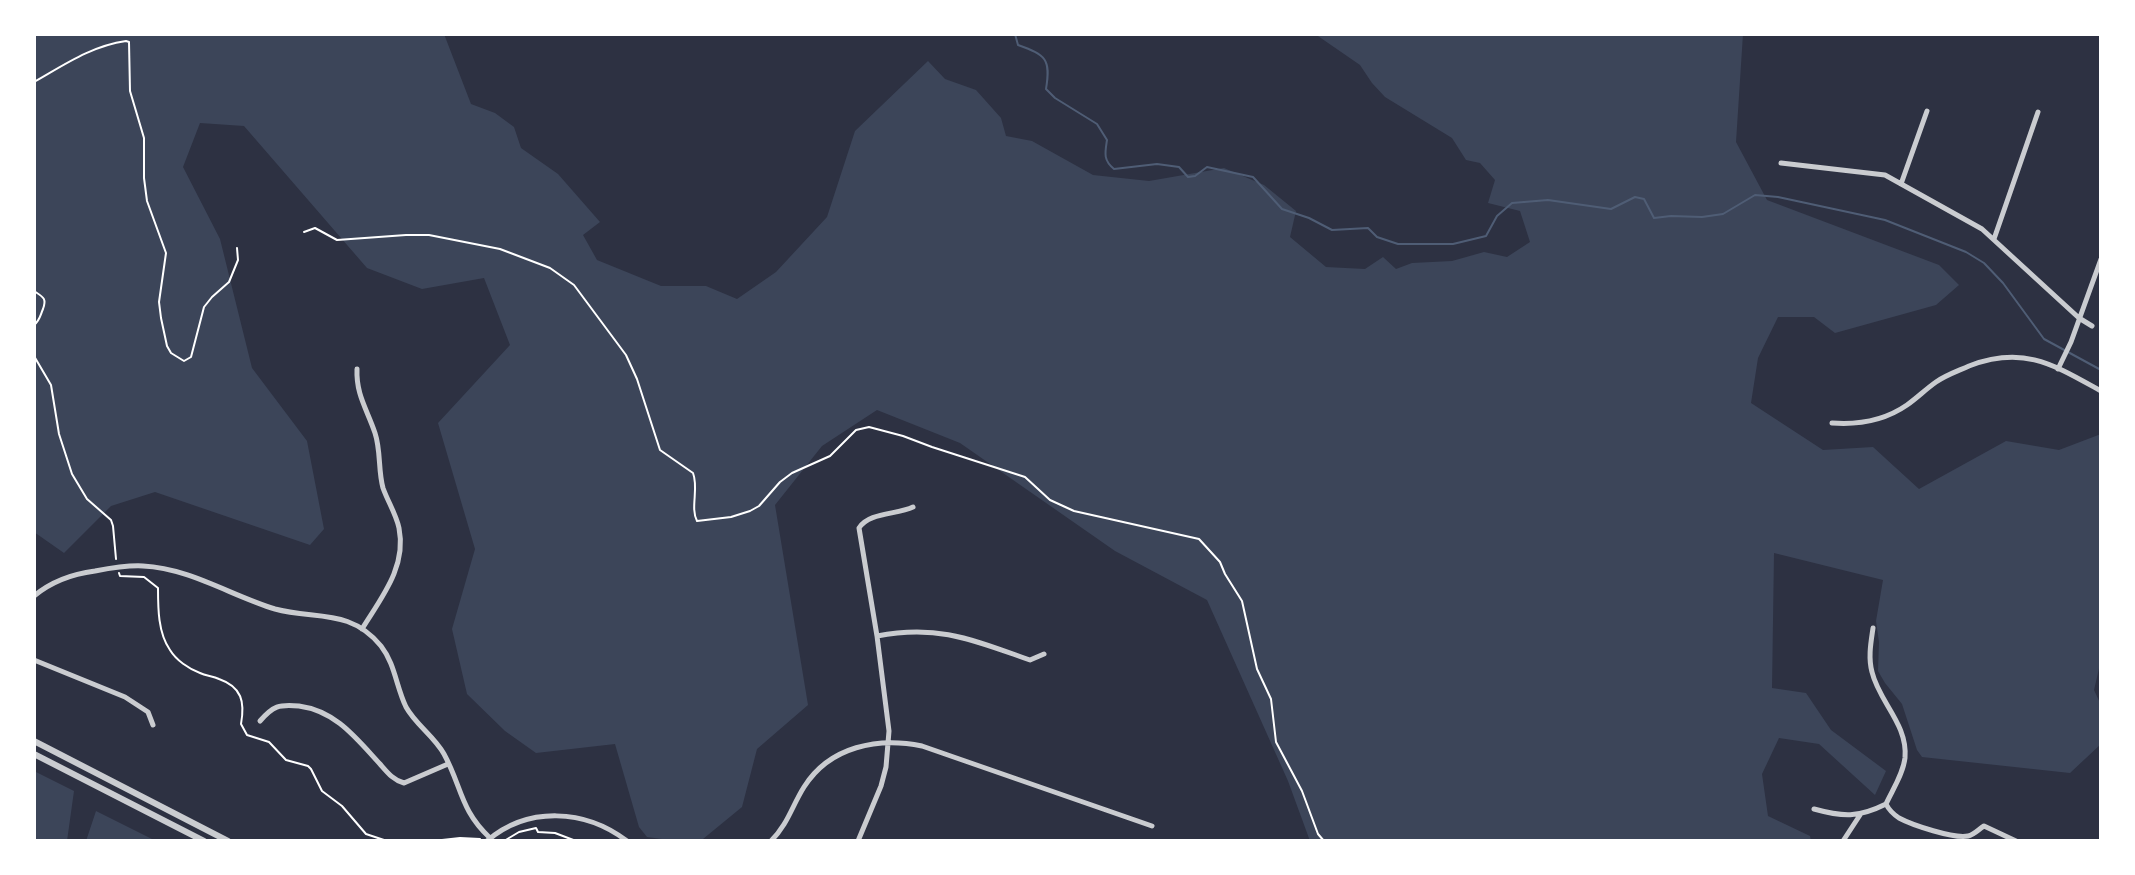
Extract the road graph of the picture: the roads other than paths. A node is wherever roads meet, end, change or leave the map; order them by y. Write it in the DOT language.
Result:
graph roads {
  1 [pos="1927,111"];
  2 [pos="2038,112"];
  3 [pos="1781,163"];
  4 [pos="1901,184"];
  5 [pos="1994,239"];
  6 [pos="2101,259"];
  7 [pos="2079,318"];
  8 [pos="2092,326"];
  9 [pos="2059,367"];
  10 [pos="357,369"];
  11 [pos="2101,391"];
  12 [pos="1832,423"];
  13 [pos="913,507"];
  14 [pos="34,596"];
  15 [pos="1873,628"];
  16 [pos="362,629"];
  17 [pos="877,636"];
  18 [pos="1044,654"];
  19 [pos="34,660"];
  20 [pos="260,721"];
  21 [pos="153,725"];
  22 [pos="34,741"];
  23 [pos="888,742"];
  24 [pos="34,754"];
  25 [pos="448,764"];
  26 [pos="1886,804"];
  27 [pos="1814,809"];
  28 [pos="1860,814"];
  29 [pos="1152,826"];
  30 [pos="488,839"];
  31 [pos="204,841"];
  32 [pos="228,841"];
  33 [pos="627,841"];
  34 [pos="771,841"];
  35 [pos="858,841"];
  36 [pos="1843,841"];
  37 [pos="2016,841"];
  1 -- 4 [label="street"];
  2 -- 5 [label="street"];
  3 -- 4 [label="street"];
  4 -- 5 [label="street"];
  5 -- 7 [label="street"];
  6 -- 7 [label="street"];
  7 -- 8 [label="street"];
  7 -- 9 [label="street"];
  9 -- 11 [label="street"];
  9 -- 12 [label="street"];
  10 -- 16 [label="street"];
  13 -- 17 [label="street"];
  14 -- 16 [label="street"];
  15 -- 26 [label="street"];
  16 -- 25 [label="street"];
  17 -- 18 [label="street"];
  17 -- 23 [label="street"];
  19 -- 21 [label="street"];
  20 -- 25 [label="street"];
  22 -- 32 [label="street"];
  23 -- 29 [label="street"];
  23 -- 34 [label="street"];
  23 -- 35 [label="street"];
  24 -- 31 [label="street"];
  25 -- 30 [label="street"];
  26 -- 28 [label="street"];
  26 -- 37 [label="street"];
  27 -- 28 [label="street"];
  28 -- 36 [label="street"];
  30 -- 33 [label="street"];
}
